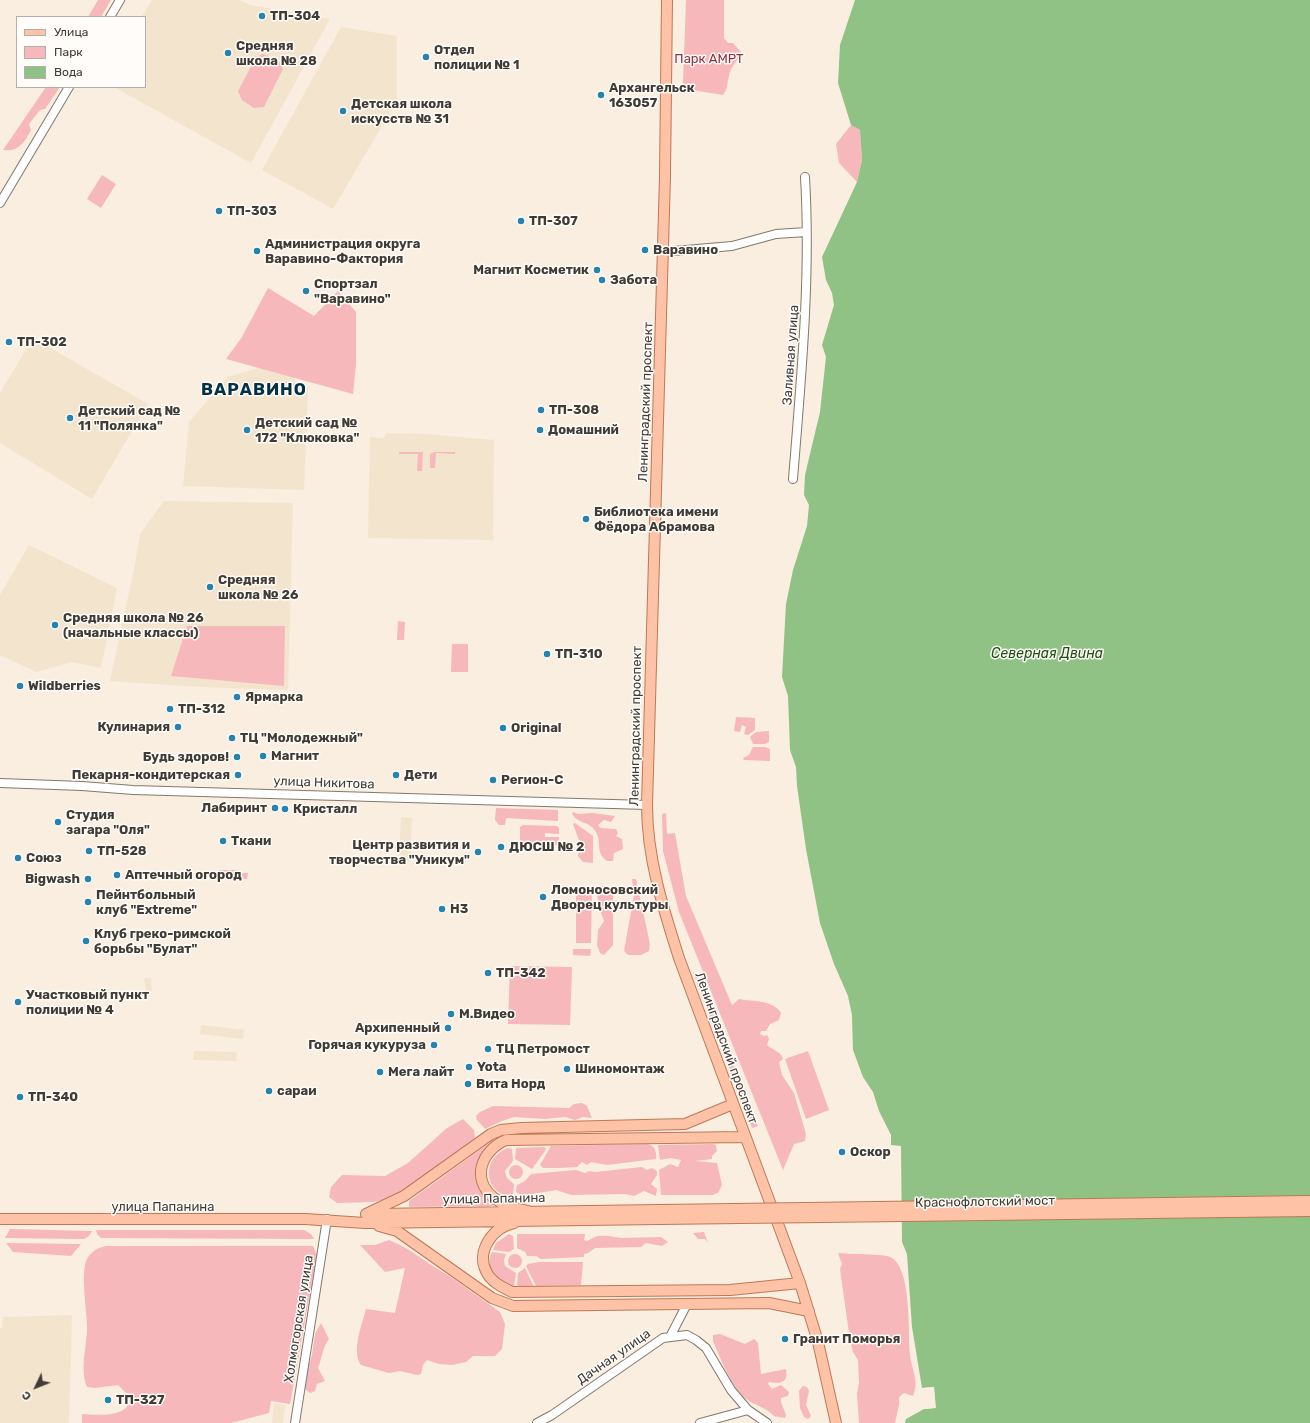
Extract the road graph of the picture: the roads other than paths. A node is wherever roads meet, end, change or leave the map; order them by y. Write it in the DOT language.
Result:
graph roads {
  1 [pos="120,0"];
  2 [pos="668,0"];
  3 [pos="111,16"];
  4 [pos="68,88"];
  5 [pos="805,177"];
  6 [pos="0,203"];
  7 [pos="806,232"];
  8 [pos="662,252"];
  9 [pos="793,479"];
  10 [pos="0,784"];
  11 [pos="647,804"];
  12 [pos="733,1104"];
  13 [pos="745,1137"];
  14 [pos="1310,1202"];
  15 [pos="1310,1211"];
  16 [pos="660,1215"];
  17 [pos="529,1216"];
  18 [pos="0,1219"];
  19 [pos="366,1219"];
  20 [pos="327,1220"];
  21 [pos="800,1283"];
  22 [pos="687,1304"];
  23 [pos="809,1311"];
  24 [pos="671,1335"];
  25 [pos="752,1416"];
  26 [pos="295,1423"];
  27 [pos="537,1423"];
  28 [pos="700,1423"];
  29 [pos="767,1423"];
  30 [pos="836,1423"];
  1 -- 3 [label="street"];
  2 -- 8 [label="main road, Ленинградский проспект"];
  4 -- 6 [label="street"];
  5 -- 7 [label="street, Заливная улица"];
  7 -- 8 [label="street"];
  7 -- 9 [label="street, Заливная улица"];
  8 -- 11 [label="main road, Ленинградский проспект"];
  10 -- 11 [label="street, улица Никитова"];
  11 -- 12 [label="main road, Ленинградский проспект"];
  12 -- 13 [label="main road, Ленинградский проспект"];
  12 -- 19 [label="main road"];
  13 -- 17 [label="main road"];
  13 -- 21 [label="main road, Ленинградский проспект"];
  14 -- 16 [label="main road, Краснофлотский мост, bridge"];
  15 -- 16 [label="main road, Краснофлотский мост, bridge"];
  16 -- 17 [label="main road, улица Папанина"];
  17 -- 19 [label="main road, улица Папанина"];
  17 -- 21 [label="main road"];
  18 -- 20 [label="main road, улица Папанина"];
  19 -- 20 [label="main road, улица Папанина"];
  19 -- 22 [label="main road"];
  20 -- 26 [label="street, Холмогорская улица"];
  21 -- 23 [label="main road, Ленинградский проспект"];
  22 -- 23 [label="main road"];
  22 -- 24 [label="street"];
  23 -- 30 [label="main road, Ленинградский проспект"];
  24 -- 25 [label="street, Дачная улица"];
  24 -- 27 [label="street, Дачная улица"];
  25 -- 28 [label="street"];
  25 -- 29 [label="street, Дачная улица"];
}
